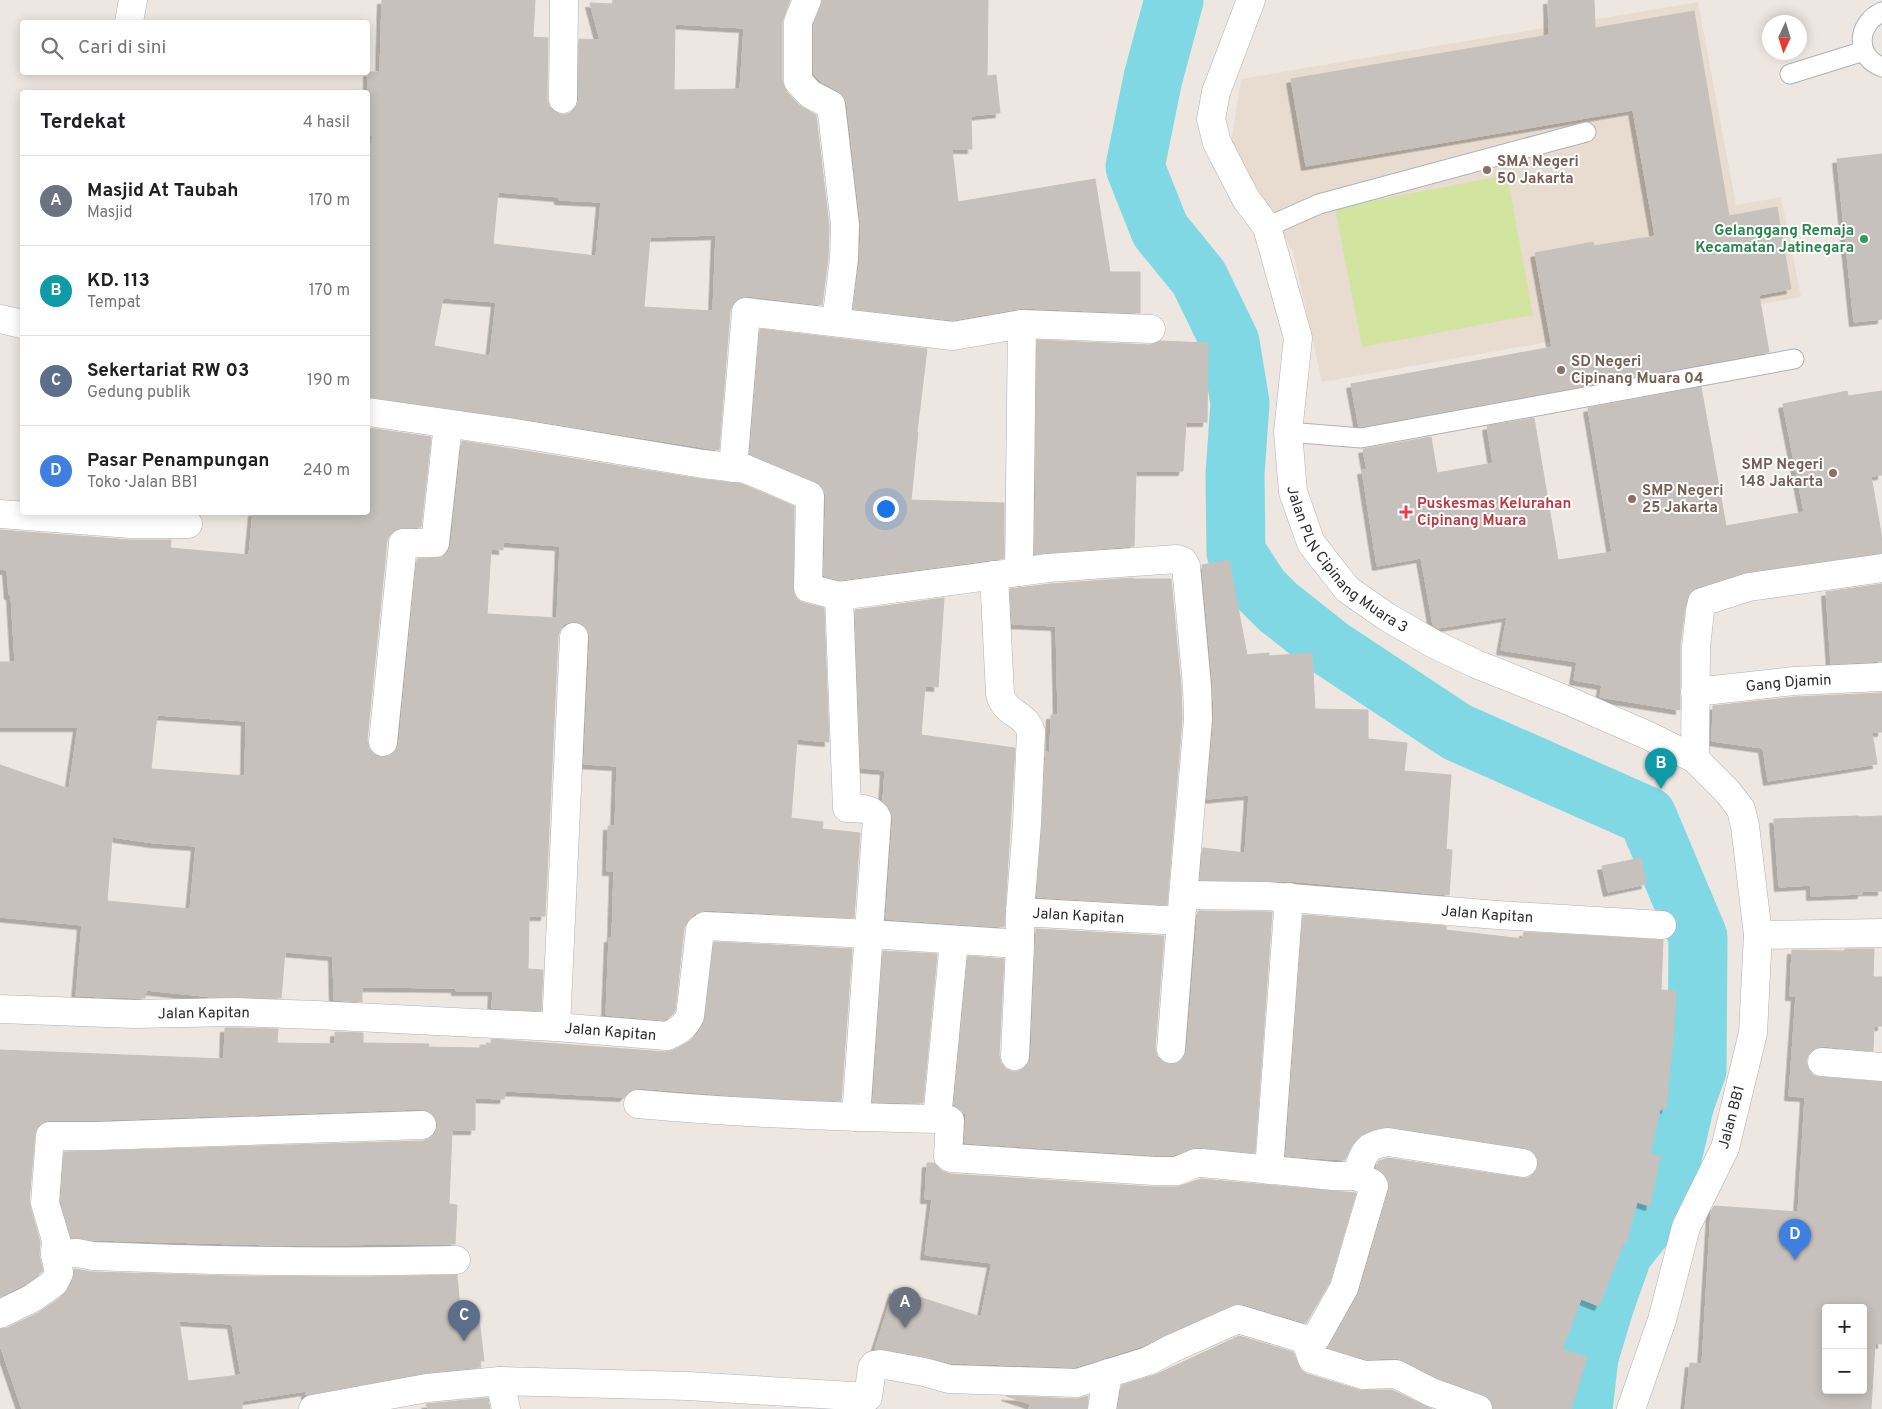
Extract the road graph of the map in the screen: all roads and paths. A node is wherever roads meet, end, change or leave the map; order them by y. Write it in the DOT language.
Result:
graph roads {
  1 [pos="133,0"];
  2 [pos="564,0"];
  3 [pos="808,0"];
  4 [pos="1250,0"];
  5 [pos="1881,8"];
  6 [pos="128,20"];
  7 [pos="1864,51"];
  8 [pos="1882,67"];
  9 [pos="1790,74"];
  10 [pos="562,99"];
  11 [pos="1586,132"];
  12 [pos="1267,228"];
  13 [pos="0,319"];
  14 [pos="836,322"];
  15 [pos="20,324"];
  16 [pos="1022,324"];
  17 [pos="1151,329"];
  18 [pos="1794,359"];
  19 [pos="370,412"];
  20 [pos="448,424"];
  21 [pos="1288,432"];
  22 [pos="733,468"];
  23 [pos="0,514"];
  24 [pos="20,515"];
  25 [pos="33,515"];
  26 [pos="131,518"];
  27 [pos="188,524"];
  28 [pos="1882,568"];
  29 [pos="1007,574"];
  30 [pos="839,596"];
  31 [pos="574,637"];
  32 [pos="1882,677"];
  33 [pos="1695,692"];
  34 [pos="383,742"];
  35 [pos="1695,759"];
  36 [pos="1289,897"];
  37 [pos="1183,908"];
  38 [pos="1020,912"];
  39 [pos="1662,924"];
  40 [pos="1882,933"];
  41 [pos="870,934"];
  42 [pos="1758,935"];
  43 [pos="954,941"];
  44 [pos="1020,944"];
  45 [pos="0,1009"];
  46 [pos="556,1028"];
  47 [pos="1171,1050"];
  48 [pos="1015,1056"];
  49 [pos="1822,1062"];
  50 [pos="1882,1067"];
  51 [pos="638,1104"];
  52 [pos="856,1117"];
  53 [pos="936,1119"];
  54 [pos="422,1125"];
  55 [pos="1523,1163"];
  56 [pos="1269,1170"];
  57 [pos="1356,1176"];
  58 [pos="55,1254"];
  59 [pos="456,1260"];
  60 [pos="0,1314"];
  61 [pos="1306,1340"];
  62 [pos="1108,1373"];
  63 [pos="500,1381"];
  64 [pos="868,1403"];
  65 [pos="313,1409"];
  66 [pos="506,1409"];
  67 [pos="1102,1409"];
  68 [pos="1478,1409"];
  69 [pos="1630,1409"];
  1 -- 6 [label="street"];
  2 -- 10 [label="street"];
  3 -- 14 [label="street"];
  4 -- 12 [label="street, Jalan PLN Cipinang Muara 3"];
  5 -- 7 [label="lane"];
  7 -- 8 [label="lane"];
  7 -- 9 [label="lane"];
  11 -- 12 [label="lane"];
  12 -- 21 [label="street, Jalan PLN Cipinang Muara 3"];
  13 -- 15 [label="street"];
  14 -- 16 [label="street"];
  14 -- 22 [label="street"];
  16 -- 17 [label="street"];
  16 -- 29 [label="street"];
  18 -- 21 [label="lane"];
  19 -- 20 [label="street"];
  20 -- 22 [label="street"];
  20 -- 34 [label="street"];
  21 -- 35 [label="street, Jalan PLN Cipinang Muara 3"];
  22 -- 30 [label="street"];
  23 -- 24 [label="street"];
  25 -- 26 [label="street"];
  26 -- 27 [label="street"];
  28 -- 33 [label="street"];
  29 -- 30 [label="street"];
  29 -- 37 [label="street"];
  29 -- 38 [label="street"];
  30 -- 41 [label="street"];
  31 -- 46 [label="street, Jalan Kapitan"];
  32 -- 33 [label="street, Gang Djamin"];
  33 -- 35 [label="street"];
  35 -- 42 [label="street, Jalan PLN Cipinang Muara 3"];
  36 -- 37 [label="street, Jalan Kapitan"];
  36 -- 39 [label="street, Jalan Kapitan"];
  36 -- 56 [label="street"];
  37 -- 38 [label="street, Jalan Kapitan"];
  37 -- 47 [label="street"];
  38 -- 44 [label="street, Jalan Kapitan"];
  40 -- 42 [label="street"];
  41 -- 43 [label="street, Jalan Kapitan"];
  41 -- 46 [label="street, Jalan Kapitan"];
  41 -- 52 [label="street"];
  42 -- 69 [label="street, Jalan BB1"];
  43 -- 44 [label="street, Jalan Kapitan"];
  43 -- 53 [label="street"];
  44 -- 48 [label="street"];
  45 -- 46 [label="street, Jalan Kapitan"];
  49 -- 50 [label="street"];
  51 -- 52 [label="street"];
  52 -- 53 [label="street"];
  53 -- 56 [label="street"];
  54 -- 58 [label="street"];
  55 -- 57 [label="street"];
  56 -- 57 [label="street"];
  57 -- 61 [label="street"];
  58 -- 59 [label="street"];
  58 -- 60 [label="street"];
  61 -- 62 [label="street"];
  61 -- 68 [label="street"];
  62 -- 64 [label="street"];
  62 -- 67 [label="street"];
  63 -- 64 [label="street"];
  63 -- 65 [label="street"];
  63 -- 66 [label="street"];
}
